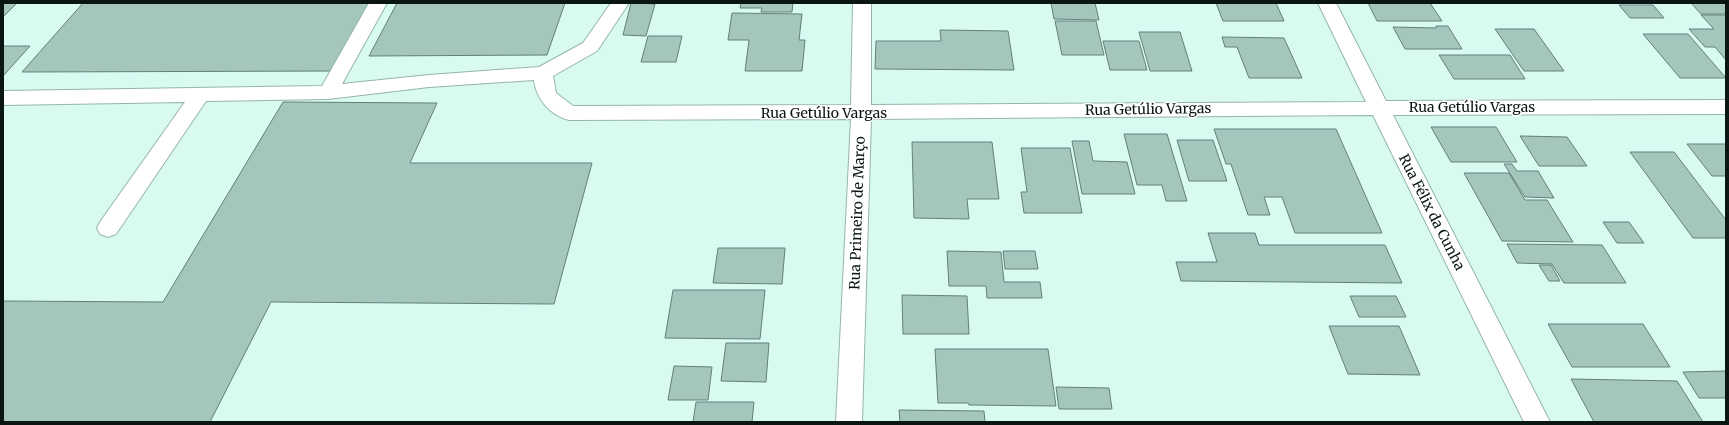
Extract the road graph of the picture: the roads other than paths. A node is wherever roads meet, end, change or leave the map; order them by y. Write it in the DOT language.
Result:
graph roads {
  1 [pos="378,3"];
  2 [pos="620,3"];
  3 [pos="862,3"];
  4 [pos="1327,3"];
  5 [pos="543,73"];
  6 [pos="328,92"];
  7 [pos="200,95"];
  8 [pos="3,98"];
  9 [pos="1379,107"];
  10 [pos="1726,107"];
  11 [pos="861,113"];
  12 [pos="108,228"];
  13 [pos="849,422"];
  14 [pos="1537,422"];
  1 -- 6 [label="street"];
  2 -- 5 [label="street"];
  3 -- 11 [label="street, Rua Primeiro de Março"];
  4 -- 9 [label="street, Rua Félix da Cunha"];
  5 -- 6 [label="street"];
  5 -- 11 [label="street, Rua Getúlio Vargas"];
  6 -- 7 [label="street"];
  7 -- 8 [label="street"];
  7 -- 12 [label="street"];
  9 -- 10 [label="street, Rua Getúlio Vargas"];
  9 -- 11 [label="street, Rua Getúlio Vargas"];
  9 -- 14 [label="street, Rua Félix da Cunha"];
  11 -- 13 [label="street, Rua Primeiro de Março"];
}
